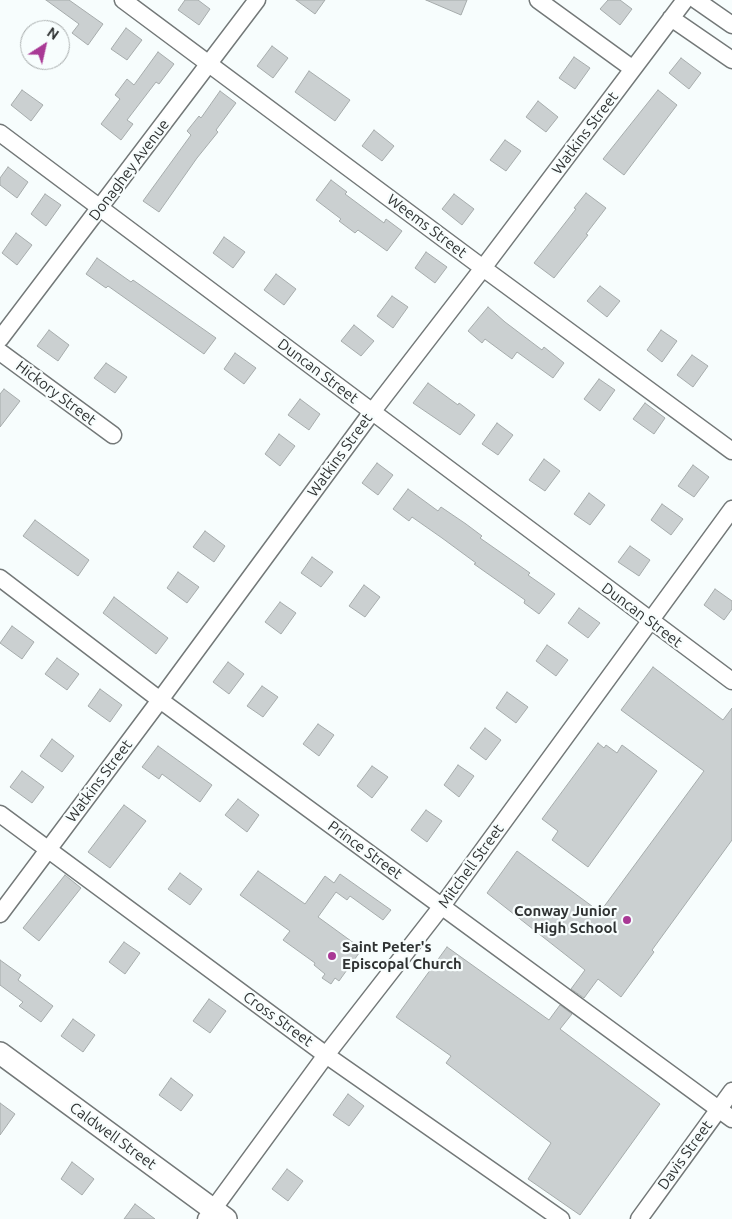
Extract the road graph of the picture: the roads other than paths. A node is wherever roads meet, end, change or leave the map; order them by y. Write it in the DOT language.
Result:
graph roads {
  1 [pos="123,0"];
  2 [pos="257,0"];
  3 [pos="538,0"];
  4 [pos="685,0"];
  5 [pos="696,0"];
  6 [pos="672,18"];
  7 [pos="732,25"];
  8 [pos="732,60"];
  9 [pos="210,63"];
  10 [pos="633,68"];
  11 [pos="0,133"];
  12 [pos="100,208"];
  13 [pos="483,268"];
  14 [pos="0,339"];
  15 [pos="0,352"];
  16 [pos="372,412"];
  17 [pos="113,435"];
  18 [pos="732,451"];
  19 [pos="732,509"];
  20 [pos="0,578"];
  21 [pos="650,621"];
  22 [pos="732,681"];
  23 [pos="160,700"];
  24 [pos="0,814"];
  25 [pos="47,849"];
  26 [pos="442,906"];
  27 [pos="0,914"];
  28 [pos="0,1053"];
  29 [pos="326,1055"];
  30 [pos="732,1091"];
  31 [pos="718,1109"];
  32 [pos="732,1119"];
  33 [pos="215,1216"];
  34 [pos="561,1219"];
  35 [pos="639,1219"];
  1 -- 9 [label="street, Weems Street"];
  2 -- 9 [label="street, Donaghey Avenue"];
  3 -- 10 [label="street"];
  4 -- 6 [label="street, Watkins Street"];
  5 -- 7 [label="street"];
  6 -- 8 [label="street"];
  6 -- 10 [label="street, Watkins Street"];
  9 -- 12 [label="street, Donaghey Avenue"];
  9 -- 13 [label="street, Weems Street"];
  10 -- 13 [label="street, Watkins Street"];
  11 -- 12 [label="street, Duncan Street"];
  12 -- 14 [label="street, Donaghey Avenue"];
  12 -- 16 [label="street, Duncan Street"];
  13 -- 16 [label="street, Watkins Street"];
  13 -- 18 [label="street, Weems Street"];
  15 -- 17 [label="street, Hickory Street"];
  16 -- 21 [label="street, Duncan Street"];
  16 -- 23 [label="street, Watkins Street"];
  19 -- 21 [label="street, Mitchell Street"];
  20 -- 23 [label="street, Prince Street"];
  21 -- 22 [label="street, Duncan Street"];
  21 -- 26 [label="street, Mitchell Street"];
  23 -- 25 [label="street, Watkins Street"];
  23 -- 26 [label="street, Prince Street"];
  24 -- 25 [label="street, Cross Street"];
  25 -- 27 [label="street, Watkins Street"];
  25 -- 29 [label="street, Cross Street"];
  26 -- 29 [label="street, Mitchell Street"];
  26 -- 31 [label="street, Prince Street"];
  28 -- 33 [label="main road, Caldwell Street"];
  29 -- 33 [label="street, Mitchell Street"];
  29 -- 34 [label="street, Cross Street"];
  30 -- 31 [label="street, Davis Street"];
  31 -- 32 [label="street, Prince Street"];
  31 -- 35 [label="street, Davis Street"];
}
